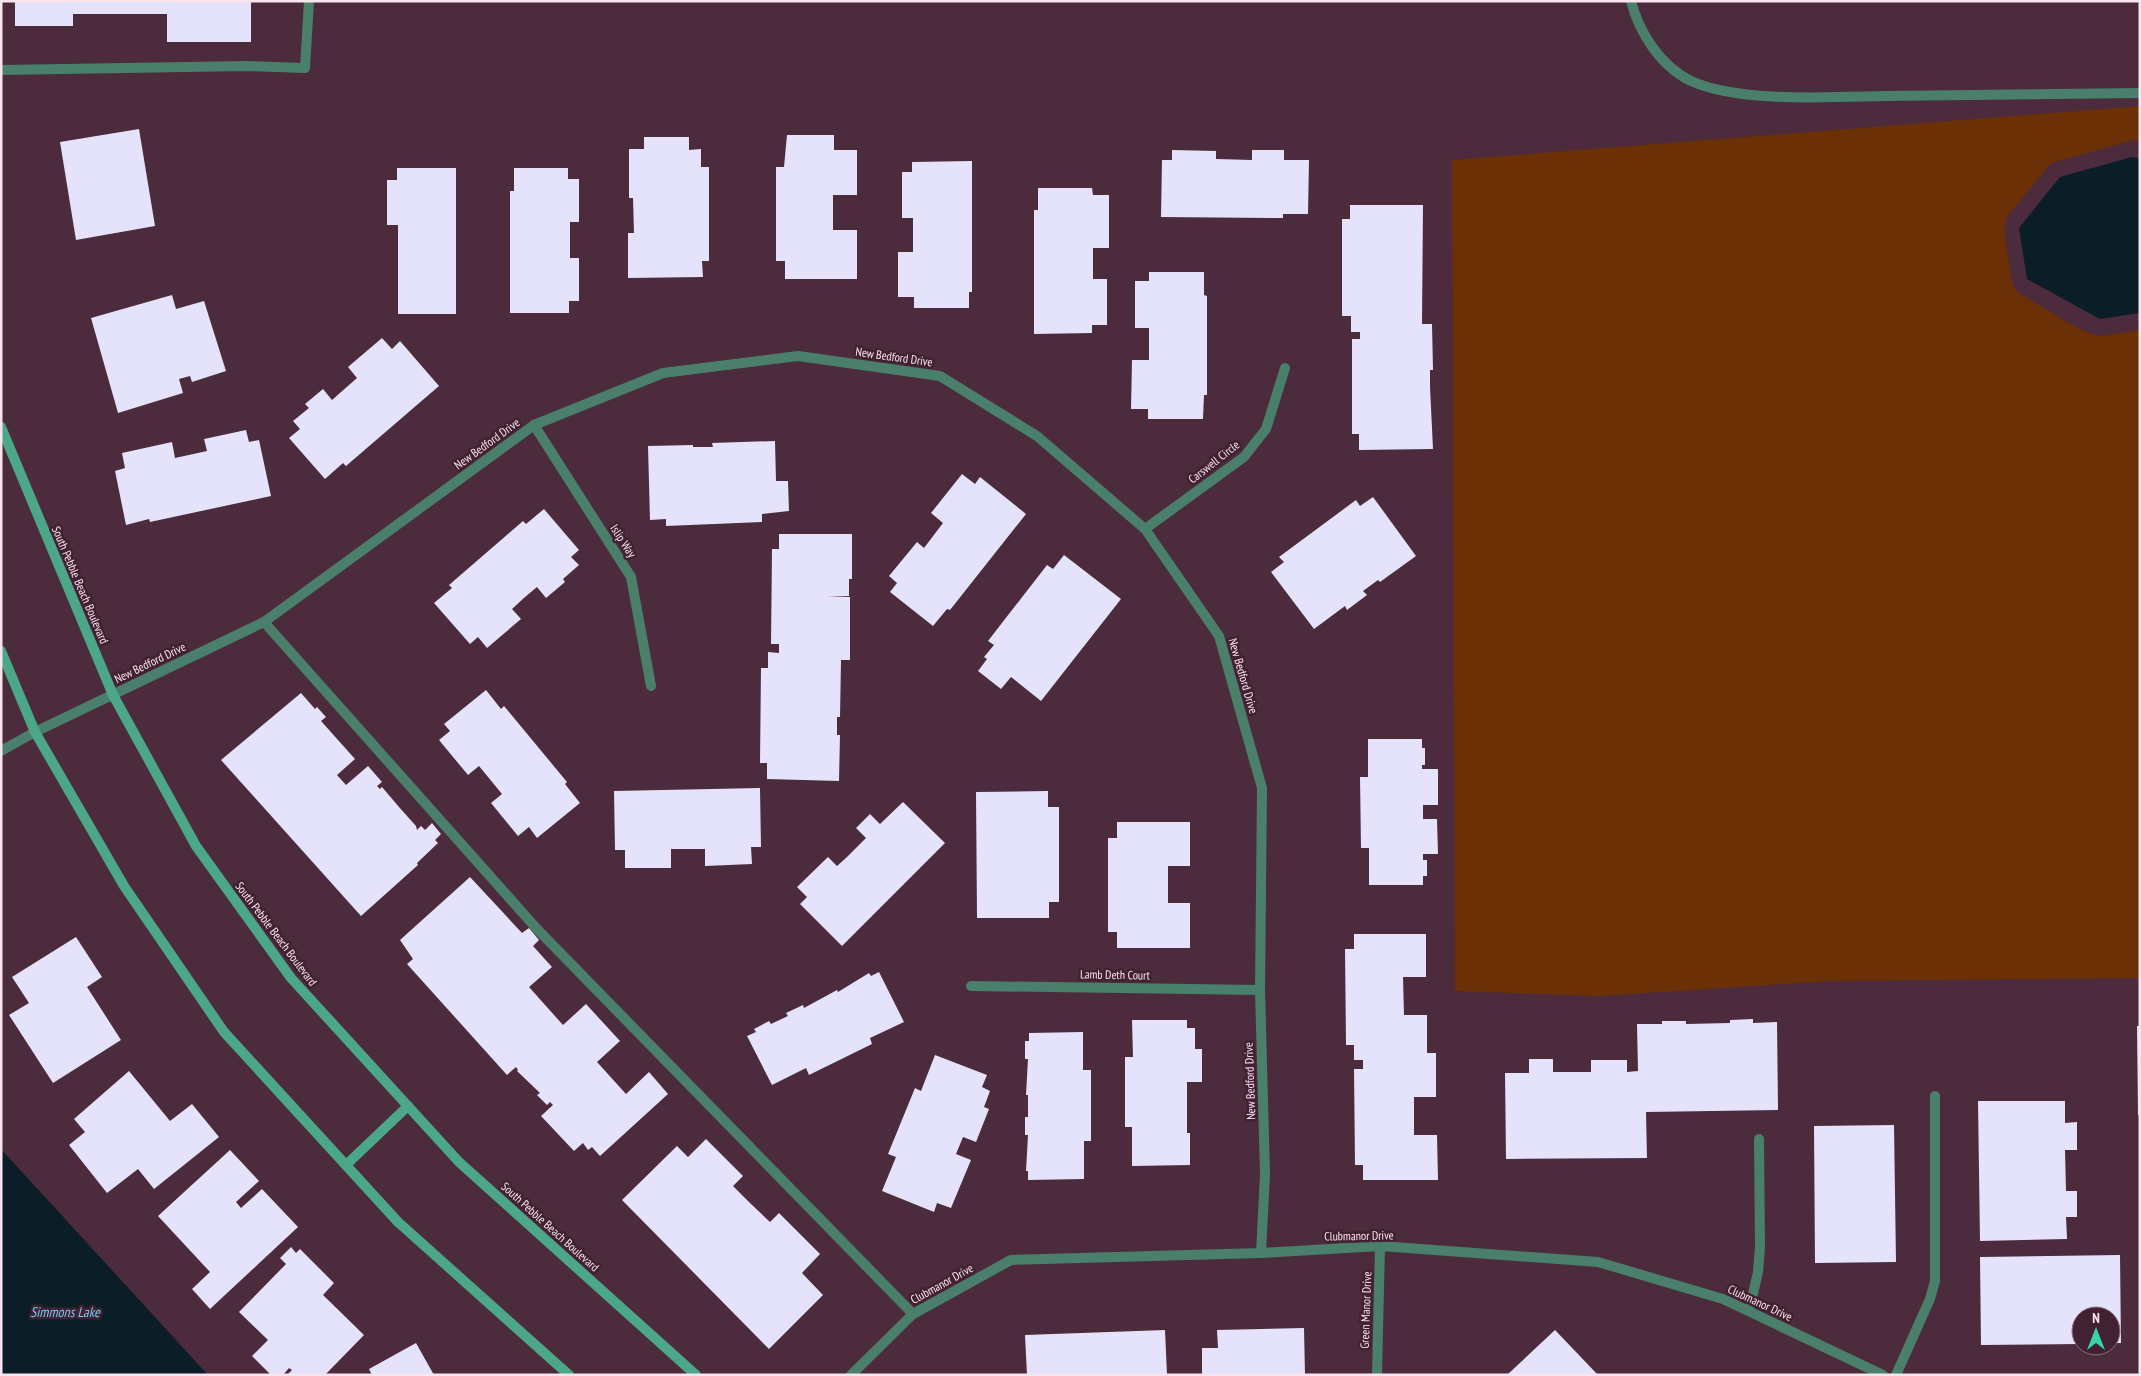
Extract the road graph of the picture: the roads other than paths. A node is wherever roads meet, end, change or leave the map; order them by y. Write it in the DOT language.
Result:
graph roads {
  1 [pos="309,1"];
  2 [pos="1630,1"];
  3 [pos="1,70"];
  4 [pos="2140,93"];
  5 [pos="1285,368"];
  6 [pos="534,425"];
  7 [pos="1,426"];
  8 [pos="1145,529"];
  9 [pos="264,622"];
  10 [pos="1,651"];
  11 [pos="652,686"];
  12 [pos="113,695"];
  13 [pos="35,732"];
  14 [pos="1,751"];
  15 [pos="971,986"];
  16 [pos="1260,990"];
  17 [pos="1935,1096"];
  18 [pos="408,1106"];
  19 [pos="1760,1139"];
  20 [pos="346,1164"];
  21 [pos="1380,1246"];
  22 [pos="1260,1253"];
  23 [pos="1749,1311"];
  24 [pos="913,1314"];
  25 [pos="569,1375"];
  26 [pos="696,1375"];
  27 [pos="852,1375"];
  28 [pos="1377,1375"];
  29 [pos="1883,1375"];
  30 [pos="1896,1375"];
  1 -- 3 [label="street"];
  2 -- 4 [label="street"];
  5 -- 8 [label="street, Carswell Circle"];
  6 -- 8 [label="street, New Bedford Drive"];
  6 -- 9 [label="street, New Bedford Drive"];
  6 -- 11 [label="street, Islip Way"];
  7 -- 12 [label="street, South Pebble Beach Boulevard"];
  8 -- 16 [label="street, New Bedford Drive"];
  9 -- 12 [label="street, New Bedford Drive"];
  9 -- 24 [label="street"];
  10 -- 13 [label="street"];
  12 -- 13 [label="street, New Bedford Drive"];
  12 -- 18 [label="street, South Pebble Beach Boulevard"];
  13 -- 14 [label="street, New Bedford Drive"];
  13 -- 20 [label="street"];
  15 -- 16 [label="street, Lamb Deth Court"];
  16 -- 22 [label="street, New Bedford Drive"];
  17 -- 30 [label="street"];
  18 -- 20 [label="street"];
  18 -- 26 [label="street, South Pebble Beach Boulevard"];
  19 -- 23 [label="street"];
  20 -- 25 [label="street"];
  21 -- 22 [label="street, Clubmanor Drive"];
  21 -- 23 [label="street, Clubmanor Drive"];
  21 -- 28 [label="street, Green Manor Drive"];
  22 -- 24 [label="street, Clubmanor Drive"];
  23 -- 29 [label="street, Clubmanor Drive"];
  24 -- 27 [label="street, Clubmanor Drive"];
}
